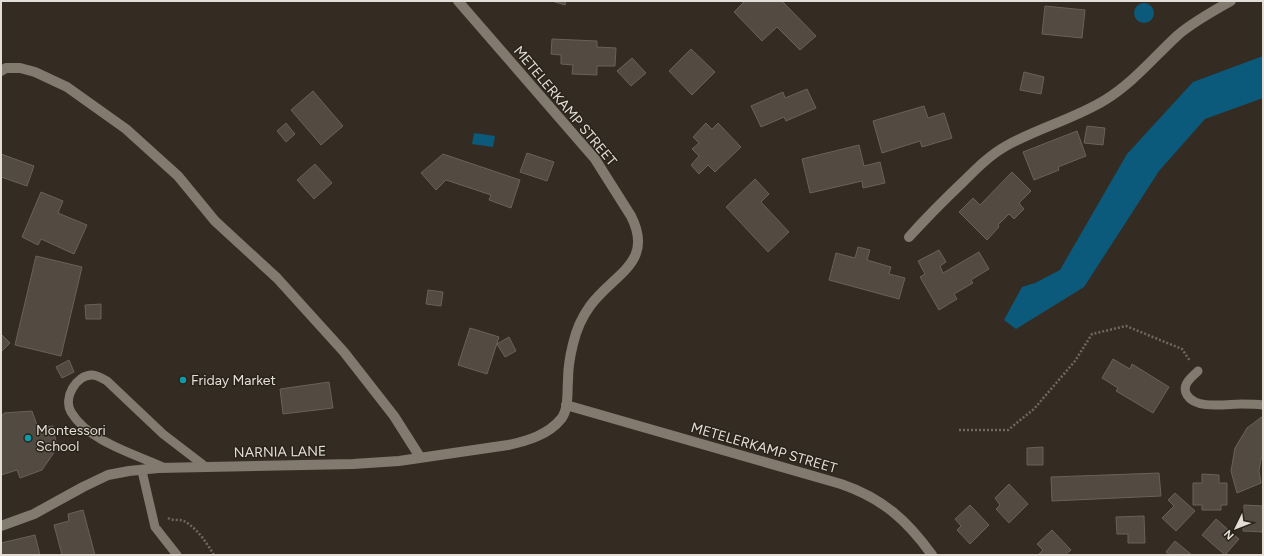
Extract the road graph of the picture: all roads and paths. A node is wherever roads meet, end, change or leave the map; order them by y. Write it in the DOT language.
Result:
graph roads {
  1 [pos="458,1"];
  2 [pos="1231,1"];
  3 [pos="1,71"];
  4 [pos="909,237"];
  5 [pos="1198,371"];
  6 [pos="1263,404"];
  7 [pos="566,405"];
  8 [pos="562,418"];
  9 [pos="959,430"];
  10 [pos="420,458"];
  11 [pos="206,467"];
  12 [pos="166,468"];
  13 [pos="142,471"];
  14 [pos="164,516"];
  15 [pos="1,526"];
  16 [pos="177,555"];
  17 [pos="214,555"];
  18 [pos="932,555"];
  1 -- 7 [label="street, METELERKAMP STREET"];
  2 -- 4 [label="street"];
  3 -- 10 [label="street"];
  5 -- 6 [label="lane"];
  5 -- 9 [label="path"];
  7 -- 8 [label="street, METELERKAMP STREET"];
  7 -- 18 [label="street, METELERKAMP STREET"];
  8 -- 10 [label="street, NARNIA LANE"];
  10 -- 11 [label="street, NARNIA LANE"];
  11 -- 12 [label="street, NARNIA LANE"];
  11 -- 12 [label="lane"];
  12 -- 13 [label="street, NARNIA LANE"];
  13 -- 15 [label="street, NARNIA LANE"];
  13 -- 16 [label="lane"];
  14 -- 17 [label="path"];
}
